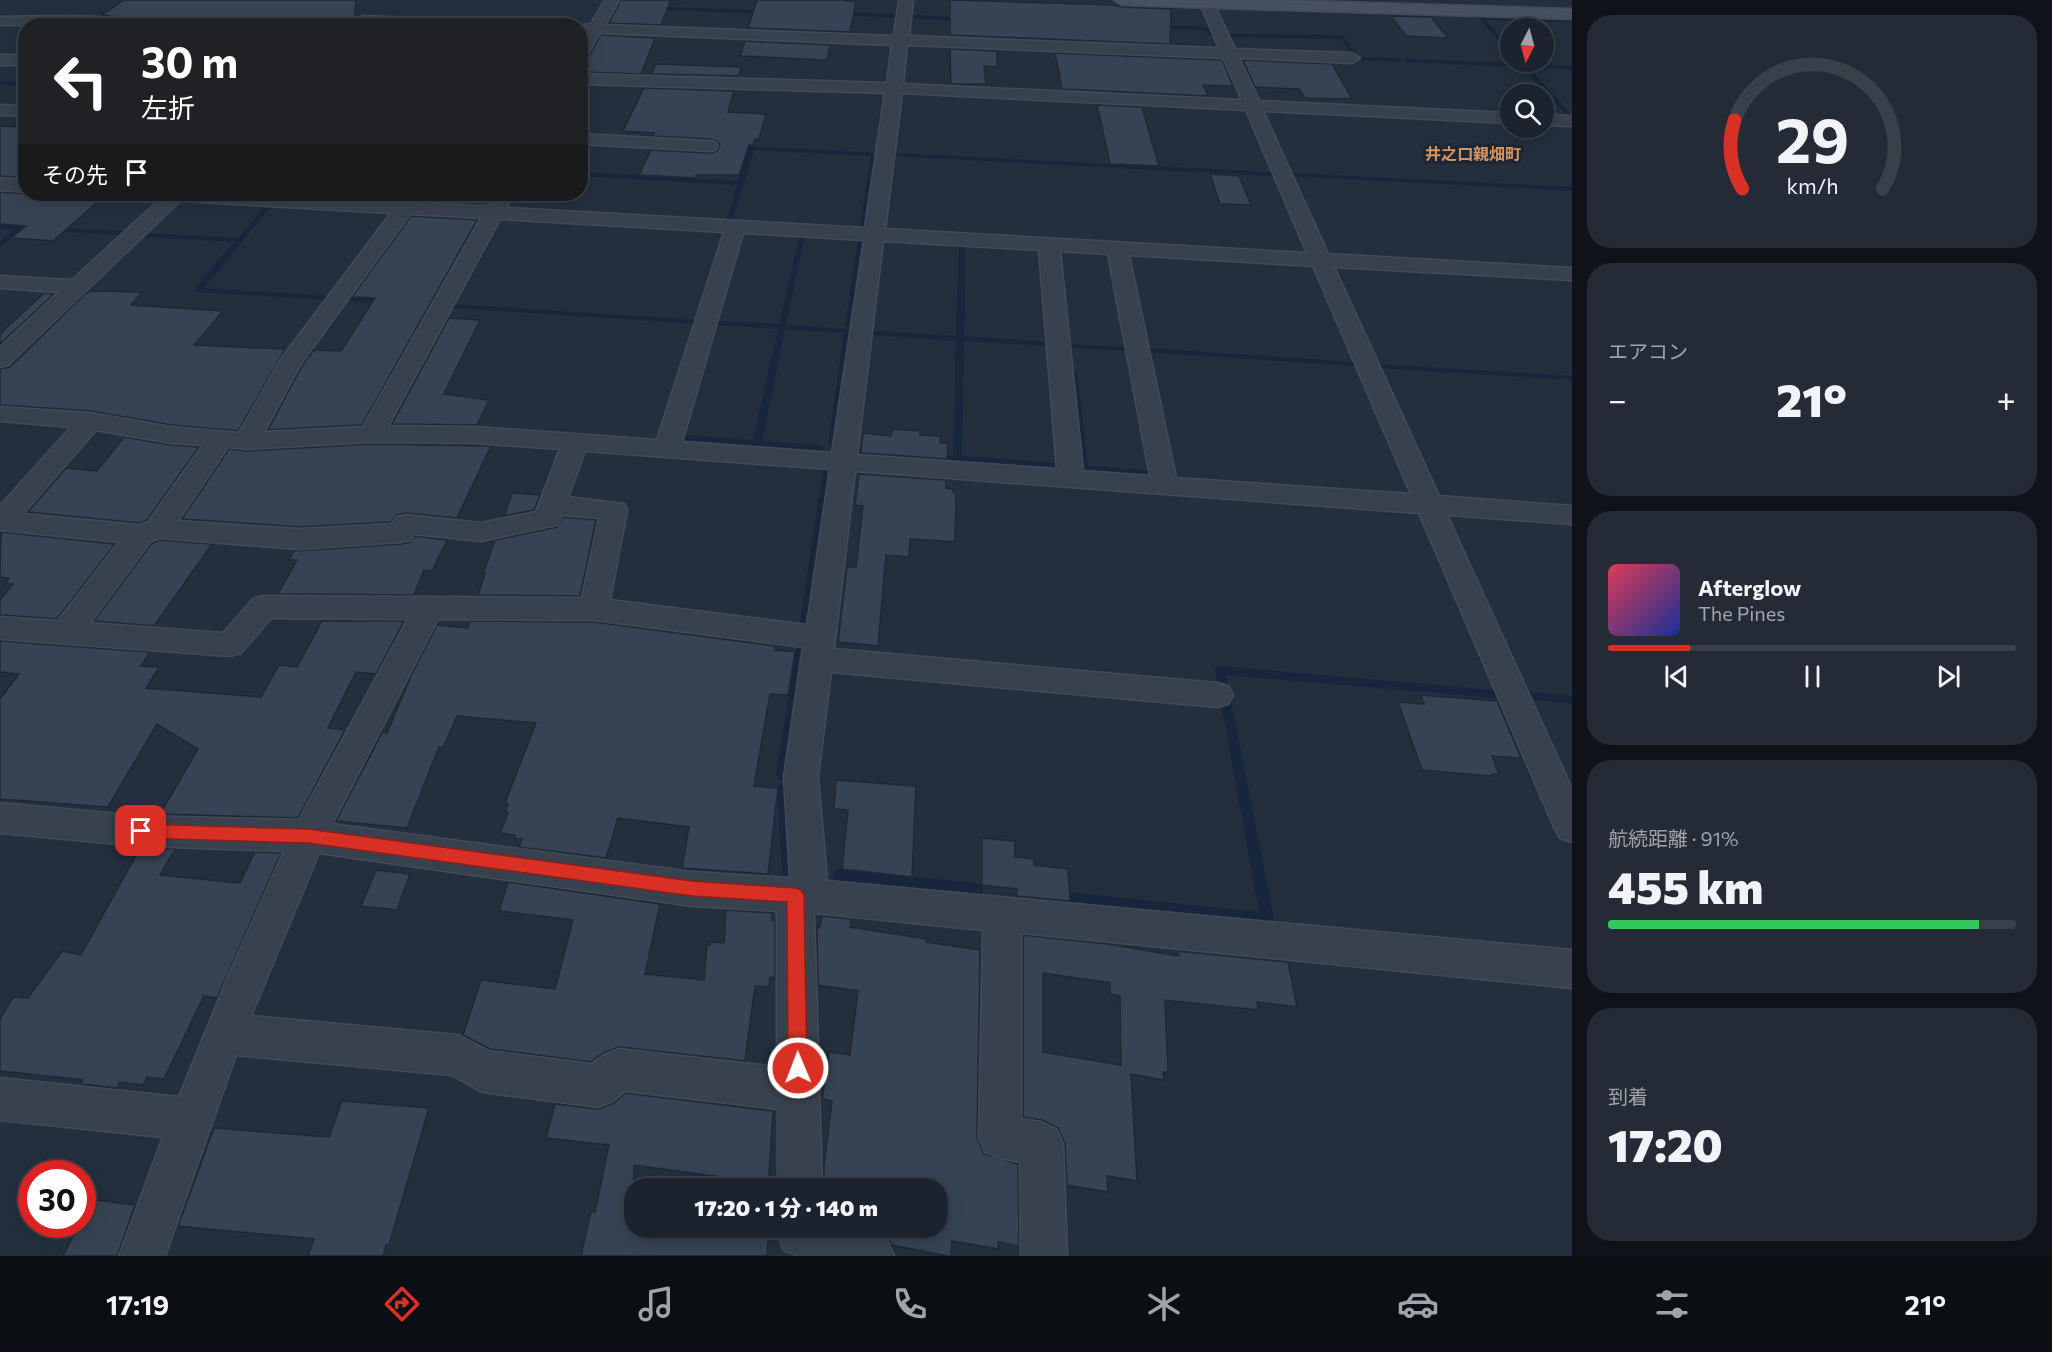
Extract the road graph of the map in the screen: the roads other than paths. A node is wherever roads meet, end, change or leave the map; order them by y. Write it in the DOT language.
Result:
graph roads {
  1 [pos="612,0"];
  2 [pos="906,0"];
  3 [pos="1122,0"];
  4 [pos="1207,3"];
  5 [pos="376,7"];
  6 [pos="1572,14"];
  7 [pos="364,18"];
  8 [pos="0,21"];
  9 [pos="18,21"];
  10 [pos="588,28"];
  11 [pos="901,39"];
  12 [pos="1228,53"];
  13 [pos="1352,58"];
  14 [pos="0,60"];
  15 [pos="18,60"];
  16 [pos="588,79"];
  17 [pos="894,88"];
  18 [pos="1252,106"];
  19 [pos="0,110"];
  20 [pos="18,111"];
  21 [pos="1500,118"];
  22 [pos="1554,120"];
  23 [pos="1572,121"];
  24 [pos="588,139"];
  25 [pos="709,146"];
  26 [pos="0,184"];
  27 [pos="18,185"];
  28 [pos="162,201"];
  29 [pos="287,201"];
  30 [pos="499,203"];
  31 [pos="405,208"];
  32 [pos="735,226"];
  33 [pos="874,234"];
  34 [pos="1049,244"];
  35 [pos="1117,248"];
  36 [pos="1320,260"];
  37 [pos="1572,274"];
  38 [pos="0,282"];
  39 [pos="77,287"];
  40 [pos="0,360"];
  41 [pos="0,414"];
  42 [pos="90,421"];
  43 [pos="371,434"];
  44 [pos="233,440"];
  45 [pos="575,442"];
  46 [pos="667,449"];
  47 [pos="842,462"];
  48 [pos="1071,479"];
  49 [pos="1165,486"];
  50 [pos="552,505"];
  51 [pos="1429,505"];
  52 [pos="1572,515"];
  53 [pos="149,532"];
  54 [pos="429,608"];
  55 [pos="594,609"];
  56 [pos="0,628"];
  57 [pos="66,633"];
  58 [pos="818,649"];
  59 [pos="1217,695"];
  60 [pos="0,818"];
  61 [pos="1572,827"];
  62 [pos="308,836"];
  63 [pos="802,896"];
  64 [pos="1002,915"];
  65 [pos="1572,969"];
  66 [pos="224,1034"];
  67 [pos="798,1090"];
  68 [pos="0,1099"];
  69 [pos="190,1119"];
  70 [pos="800,1178"];
  71 [pos="797,1239"];
  72 [pos="142,1256"];
  73 [pos="871,1256"];
  74 [pos="1044,1256"];
  1 -- 10 [label="street"];
  2 -- 11 [label="street"];
  3 -- 4 [label="main road"];
  4 -- 6 [label="main road"];
  4 -- 12 [label="street"];
  5 -- 7 [label="street"];
  8 -- 9 [label="street"];
  10 -- 11 [label="street"];
  11 -- 12 [label="street"];
  11 -- 17 [label="street"];
  12 -- 13 [label="street"];
  12 -- 18 [label="street"];
  14 -- 15 [label="street"];
  16 -- 17 [label="street"];
  17 -- 18 [label="street"];
  17 -- 33 [label="street"];
  18 -- 21 [label="street"];
  18 -- 36 [label="street"];
  19 -- 20 [label="street"];
  22 -- 23 [label="street"];
  24 -- 25 [label="street"];
  26 -- 27 [label="street"];
  28 -- 39 [label="street"];
  29 -- 31 [label="street"];
  30 -- 31 [label="street"];
  30 -- 32 [label="street"];
  30 -- 43 [label="street"];
  31 -- 44 [label="street"];
  32 -- 33 [label="street"];
  32 -- 46 [label="street"];
  33 -- 34 [label="street"];
  33 -- 47 [label="street"];
  34 -- 35 [label="street"];
  34 -- 48 [label="street"];
  35 -- 36 [label="street"];
  35 -- 49 [label="street"];
  36 -- 37 [label="street"];
  36 -- 51 [label="street"];
  38 -- 39 [label="street"];
  39 -- 40 [label="street"];
  41 -- 42 [label="street"];
  42 -- 44 [label="street"];
  42 -- 53 [label="street"];
  43 -- 44 [label="street"];
  43 -- 45 [label="street"];
  44 -- 53 [label="street"];
  45 -- 46 [label="street"];
  45 -- 50 [label="street"];
  46 -- 47 [label="street"];
  47 -- 48 [label="street"];
  47 -- 58 [label="street"];
  48 -- 49 [label="street"];
  49 -- 51 [label="street"];
  50 -- 53 [label="street"];
  50 -- 55 [label="street"];
  51 -- 52 [label="street"];
  51 -- 61 [label="street"];
  53 -- 57 [label="street"];
  54 -- 55 [label="street"];
  54 -- 57 [label="street"];
  54 -- 62 [label="street"];
  55 -- 58 [label="street"];
  56 -- 57 [label="street"];
  58 -- 59 [label="street"];
  58 -- 63 [label="street"];
  60 -- 62 [label="street"];
  62 -- 63 [label="street"];
  62 -- 66 [label="street"];
  63 -- 64 [label="street"];
  63 -- 67 [label="street"];
  64 -- 65 [label="street"];
  64 -- 74 [label="street"];
  66 -- 67 [label="street"];
  66 -- 69 [label="street"];
  67 -- 70 [label="street"];
  68 -- 69 [label="street"];
  69 -- 72 [label="street"];
  71 -- 73 [label="street"];
}
